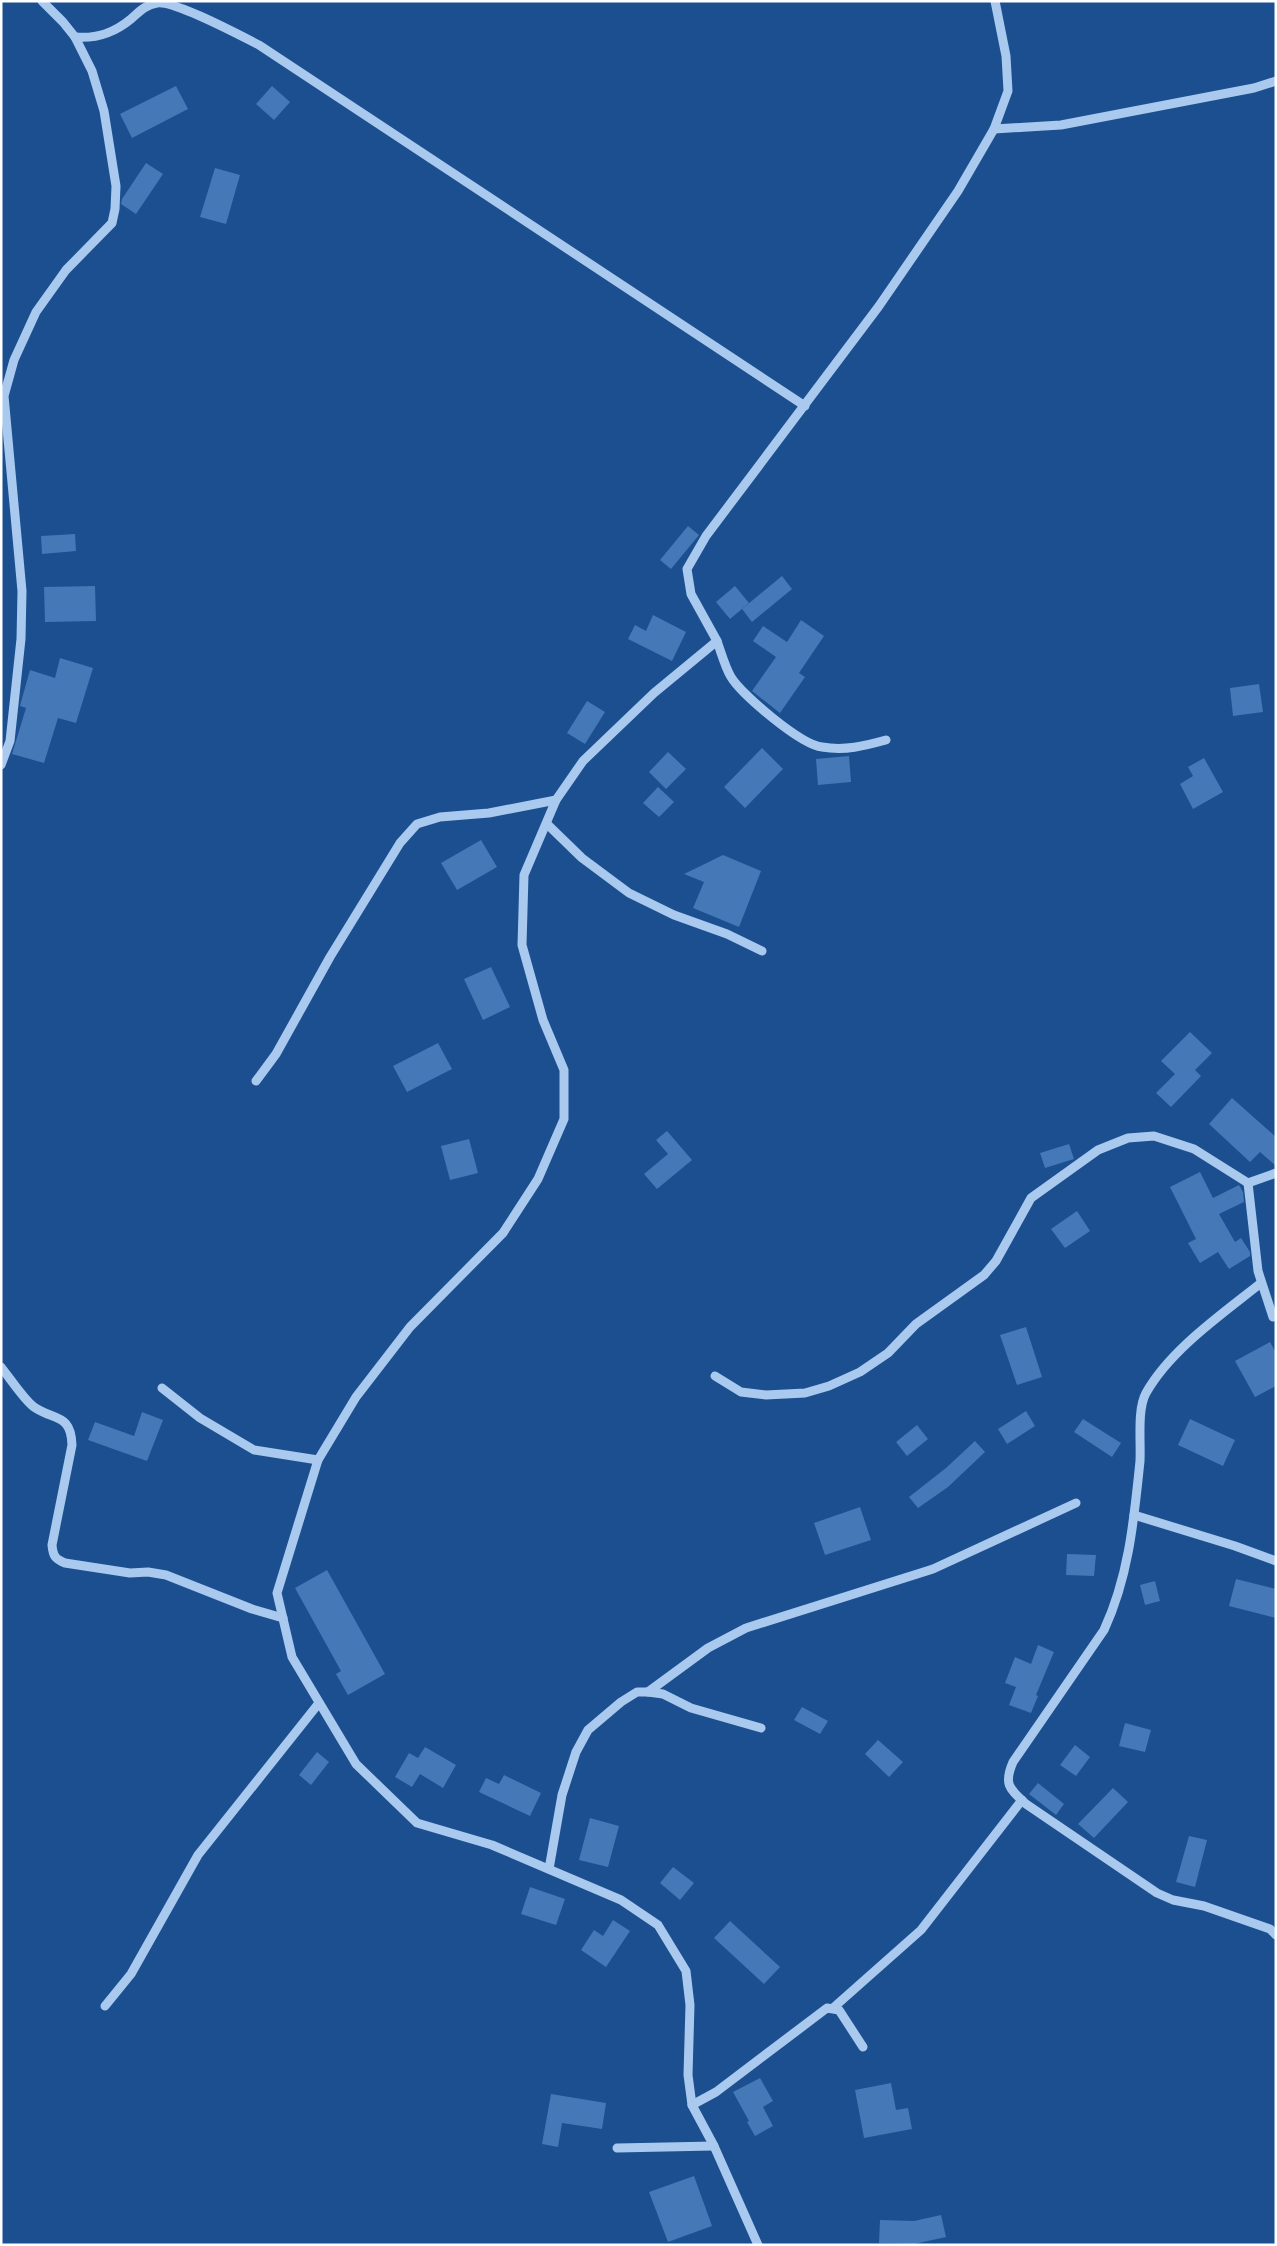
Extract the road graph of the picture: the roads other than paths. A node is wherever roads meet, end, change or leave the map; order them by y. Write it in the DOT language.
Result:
graph roads {
  1 [pos="42,1"];
  2 [pos="995,1"];
  3 [pos="75,37"];
  4 [pos="1276,81"];
  5 [pos="994,129"];
  6 [pos="805,406"];
  7 [pos="717,641"];
  8 [pos="886,740"];
  9 [pos="1,765"];
  10 [pos="556,800"];
  11 [pos="547,824"];
  12 [pos="762,951"];
  13 [pos="256,1081"];
  14 [pos="1276,1173"];
  15 [pos="1248,1183"];
  16 [pos="1261,1283"];
  17 [pos="1273,1317"];
  18 [pos="1,1367"];
  19 [pos="715,1376"];
  20 [pos="162,1388"];
  21 [pos="318,1460"];
  22 [pos="1076,1504"];
  23 [pos="1134,1515"];
  24 [pos="1276,1561"];
  25 [pos="283,1618"];
  26 [pos="648,1692"];
  27 [pos="319,1702"];
  28 [pos="761,1728"];
  29 [pos="1022,1800"];
  30 [pos="549,1869"];
  31 [pos="1276,1935"];
  32 [pos="105,2006"];
  33 [pos="833,2008"];
  34 [pos="863,2047"];
  35 [pos="692,2105"];
  36 [pos="714,2146"];
  37 [pos="617,2148"];
  38 [pos="758,2245"];
  1 -- 3 [label="street"];
  2 -- 5 [label="street"];
  3 -- 6 [label="street"];
  3 -- 9 [label="street"];
  4 -- 5 [label="street"];
  5 -- 6 [label="street"];
  6 -- 7 [label="street"];
  7 -- 8 [label="street"];
  7 -- 10 [label="street"];
  10 -- 11 [label="street"];
  10 -- 13 [label="street"];
  11 -- 12 [label="street"];
  11 -- 21 [label="street"];
  14 -- 15 [label="street"];
  15 -- 16 [label="street"];
  15 -- 19 [label="street"];
  16 -- 17 [label="street"];
  16 -- 23 [label="street"];
  18 -- 25 [label="street"];
  20 -- 21 [label="street"];
  21 -- 25 [label="street"];
  22 -- 26 [label="street"];
  23 -- 24 [label="street"];
  23 -- 29 [label="street"];
  25 -- 27 [label="street"];
  26 -- 28 [label="street"];
  26 -- 30 [label="street"];
  27 -- 30 [label="street"];
  27 -- 32 [label="street"];
  29 -- 31 [label="street"];
  29 -- 33 [label="street"];
  30 -- 35 [label="street"];
  33 -- 34 [label="street"];
  33 -- 35 [label="street"];
  35 -- 36 [label="street"];
  36 -- 37 [label="street"];
  36 -- 38 [label="street"];
}
